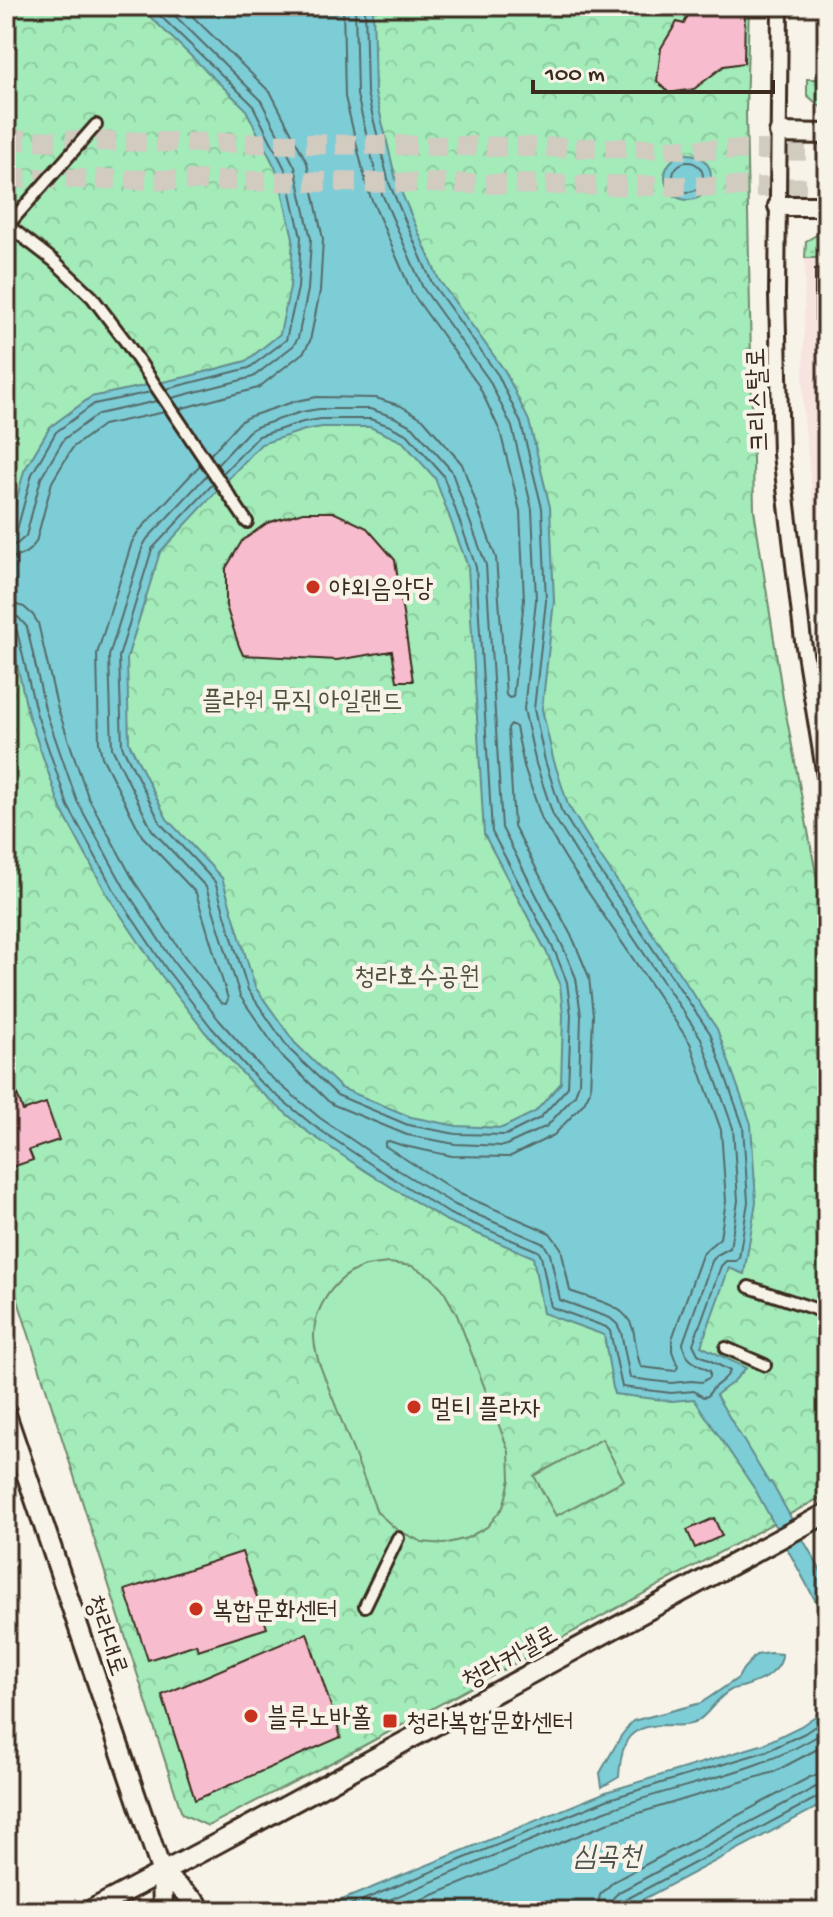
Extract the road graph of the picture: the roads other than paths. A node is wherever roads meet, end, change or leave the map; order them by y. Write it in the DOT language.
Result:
graph roads {
  1 [pos="780,6"];
  2 [pos="96,125"];
  3 [pos="779,133"];
  4 [pos="827,134"];
  5 [pos="778,206"];
  6 [pos="827,206"];
  7 [pos="7,225"];
  8 [pos="247,522"];
  9 [pos="827,789"];
  10 [pos="749,1287"];
  11 [pos="827,1313"];
  12 [pos="726,1348"];
  13 [pos="765,1365"];
  14 [pos="6,1414"];
  15 [pos="821,1517"];
  16 [pos="398,1538"];
  17 [pos="365,1606"];
  18 [pos="162,1873"];
  19 [pos="199,1907"];
  20 [pos="89,1911"];
  21 [pos="163,1911"];
  1 -- 3 [label="street, 크리스탈로"];
  2 -- 7 [label="street"];
  3 -- 4 [label="street"];
  3 -- 5 [label="street, 크리스탈로"];
  5 -- 6 [label="street"];
  5 -- 9 [label="street, 크리스탈로"];
  7 -- 8 [label="street"];
  10 -- 11 [label="street"];
  12 -- 13 [label="street"];
  14 -- 18 [label="street, 청라대로"];
  15 -- 18 [label="street, 청라커낼로"];
  16 -- 17 [label="street"];
  18 -- 19 [label="street"];
  18 -- 20 [label="street, 청라커낼로"];
  18 -- 21 [label="street"];
}
